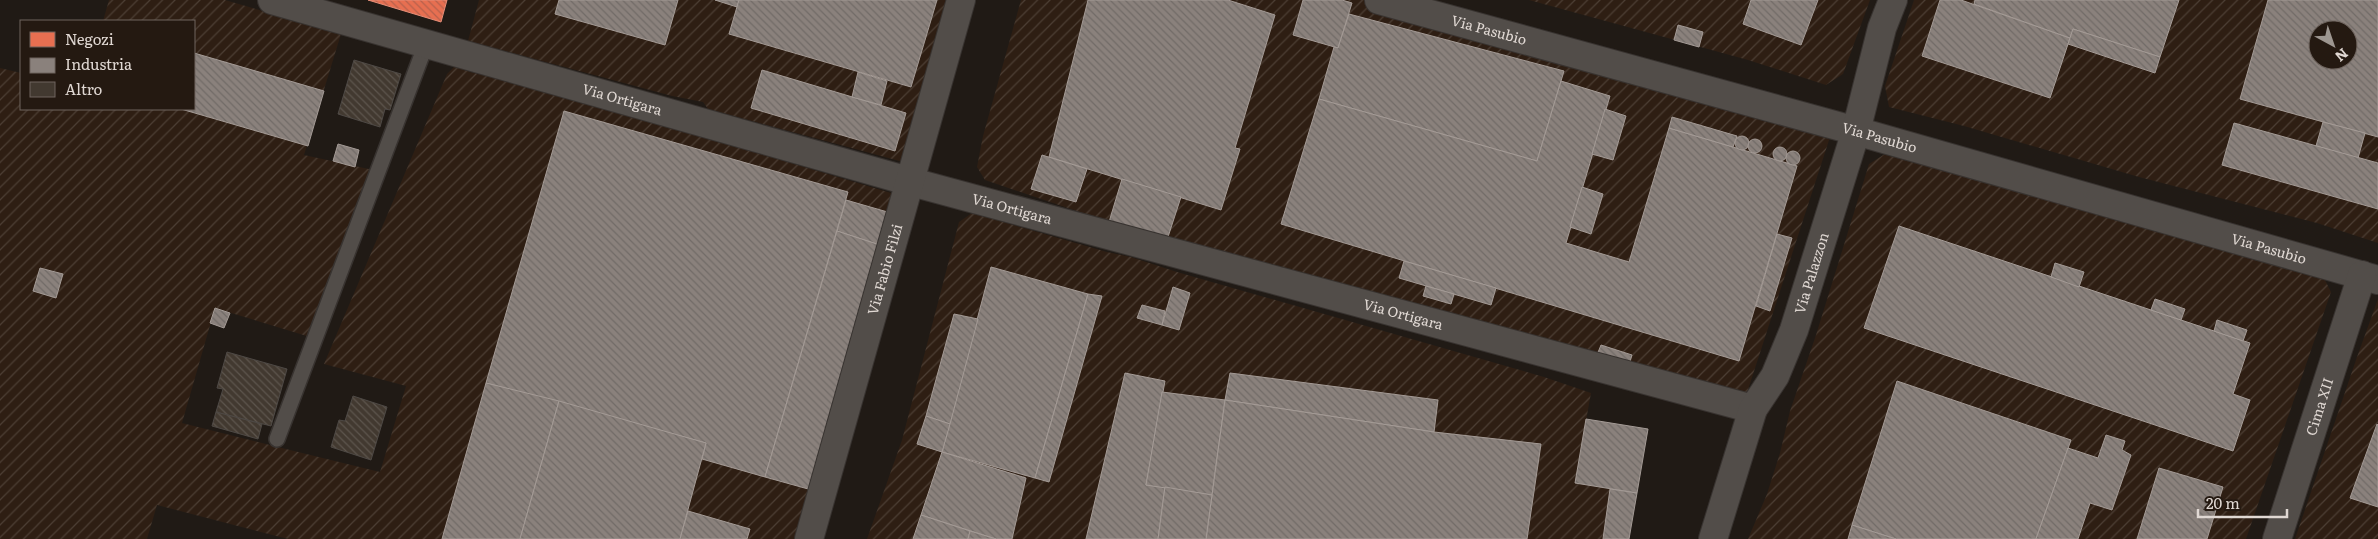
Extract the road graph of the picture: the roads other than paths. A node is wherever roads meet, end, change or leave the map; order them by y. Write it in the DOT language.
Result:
graph roads {
  1 [pos="272,0"];
  2 [pos="961,0"];
  3 [pos="1380,0"];
  4 [pos="1892,0"];
  5 [pos="426,44"];
  6 [pos="1856,131"];
  7 [pos="908,181"];
  8 [pos="2370,278"];
  9 [pos="1754,409"];
  10 [pos="278,439"];
  11 [pos="809,539"];
  12 [pos="1713,539"];
  13 [pos="2277,539"];
  1 -- 5 [label="street, Via Ortigara"];
  2 -- 7 [label="street, Via Fabio Filzi"];
  3 -- 6 [label="street, Via Pasubio"];
  4 -- 6 [label="street, Via Palazzon"];
  5 -- 7 [label="street, Via Ortigara"];
  5 -- 10 [label="lane"];
  6 -- 8 [label="street, Via Pasubio"];
  6 -- 9 [label="street, Via Palazzon"];
  7 -- 9 [label="street, Via Ortigara"];
  7 -- 11 [label="street, Via Fabio Filzi"];
  8 -- 13 [label="street, Cima XII"];
  9 -- 12 [label="street, Via Palazzon"];
}
